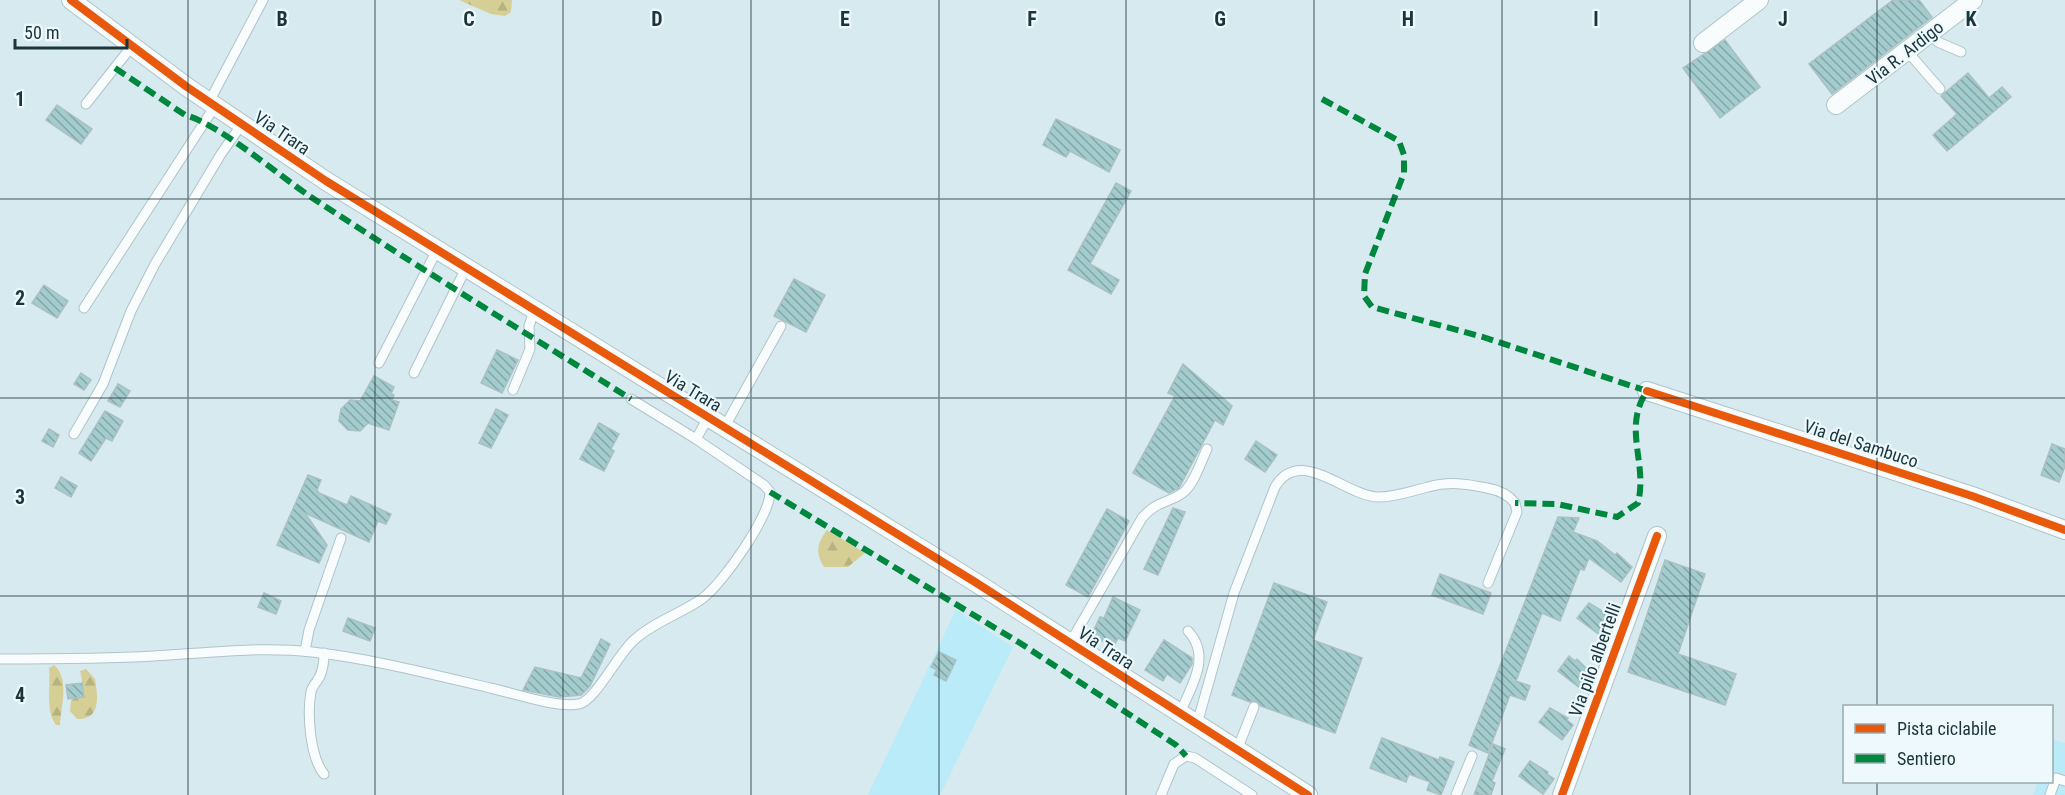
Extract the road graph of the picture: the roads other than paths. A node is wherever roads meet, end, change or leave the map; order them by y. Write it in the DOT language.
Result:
graph roads {
  1 [pos="71,0"];
  2 [pos="263,0"];
  3 [pos="1759,0"];
  4 [pos="1973,0"];
  5 [pos="1930,33"];
  6 [pos="1703,43"];
  7 [pos="132,45"];
  8 [pos="1907,51"];
  9 [pos="1962,52"];
  10 [pos="1940,88"];
  11 [pos="86,104"];
  12 [pos="212,104"];
  13 [pos="1836,105"];
  14 [pos="242,124"];
  15 [pos="437,250"];
  16 [pos="466,268"];
  17 [pos="84,308"];
  18 [pos="534,311"];
  19 [pos="781,326"];
  20 [pos="379,363"];
  21 [pos="414,373"];
  22 [pos="513,390"];
  23 [pos="1647,391"];
  24 [pos="631,399"];
  25 [pos="708,418"];
  26 [pos="724,428"];
  27 [pos="74,434"];
  28 [pos="696,440"];
  29 [pos="1207,449"];
  30 [pos="2065,530"];
  31 [pos="1656,536"];
  32 [pos="341,538"];
  33 [pos="1488,583"];
  34 [pos="1188,631"];
  35 [pos="1070,643"];
  36 [pos="305,651"];
  37 [pos="324,653"];
  38 [pos="0,659"];
  39 [pos="1254,707"];
  40 [pos="1180,713"];
  41 [pos="1197,724"];
  42 [pos="1237,750"];
  43 [pos="1472,756"];
  44 [pos="324,774"];
  45 [pos="2065,781"];
  46 [pos="1302,794"];
  47 [pos="1161,795"];
  48 [pos="1252,795"];
  49 [pos="1456,795"];
  50 [pos="1562,795"];
  51 [pos="2050,795"];
  1 -- 7 [label="street, Via Trara"];
  2 -- 12 [label="lane"];
  3 -- 6 [label="street"];
  4 -- 5 [label="street, Via R. Ardigo"];
  5 -- 8 [label="street, Via R. Ardigo"];
  5 -- 9 [label="lane"];
  7 -- 11 [label="lane"];
  7 -- 12 [label="street, Via Trara"];
  8 -- 10 [label="lane"];
  8 -- 13 [label="street, Via R. Ardigo"];
  12 -- 14 [label="street, Via Trara"];
  12 -- 17 [label="lane"];
  14 -- 15 [label="street, Via Trara"];
  14 -- 27 [label="lane"];
  15 -- 16 [label="street, Via Trara"];
  15 -- 20 [label="lane"];
  16 -- 18 [label="street, Via Trara"];
  16 -- 21 [label="lane"];
  18 -- 22 [label="lane"];
  18 -- 25 [label="street, Via Trara"];
  19 -- 26 [label="lane"];
  23 -- 30 [label="street, Via del Sambuco"];
  24 -- 28 [label="lane"];
  25 -- 26 [label="street, Via Trara"];
  25 -- 28 [label="lane"];
  26 -- 35 [label="street, Via Trara"];
  28 -- 37 [label="lane"];
  29 -- 35 [label="lane"];
  31 -- 50 [label="street, Via pilo albertelli"];
  32 -- 36 [label="lane"];
  33 -- 41 [label="lane"];
  34 -- 40 [label="lane"];
  35 -- 40 [label="street, Via Trara"];
  36 -- 37 [label="lane"];
  36 -- 38 [label="lane"];
  37 -- 44 [label="lane"];
  39 -- 42 [label="lane"];
  40 -- 41 [label="street, Via Trara"];
  41 -- 42 [label="street, Via Trara"];
  42 -- 46 [label="street, Via Trara"];
  43 -- 49 [label="lane"];
  45 -- 51 [label="lane"];
  47 -- 48 [label="lane"];
}
